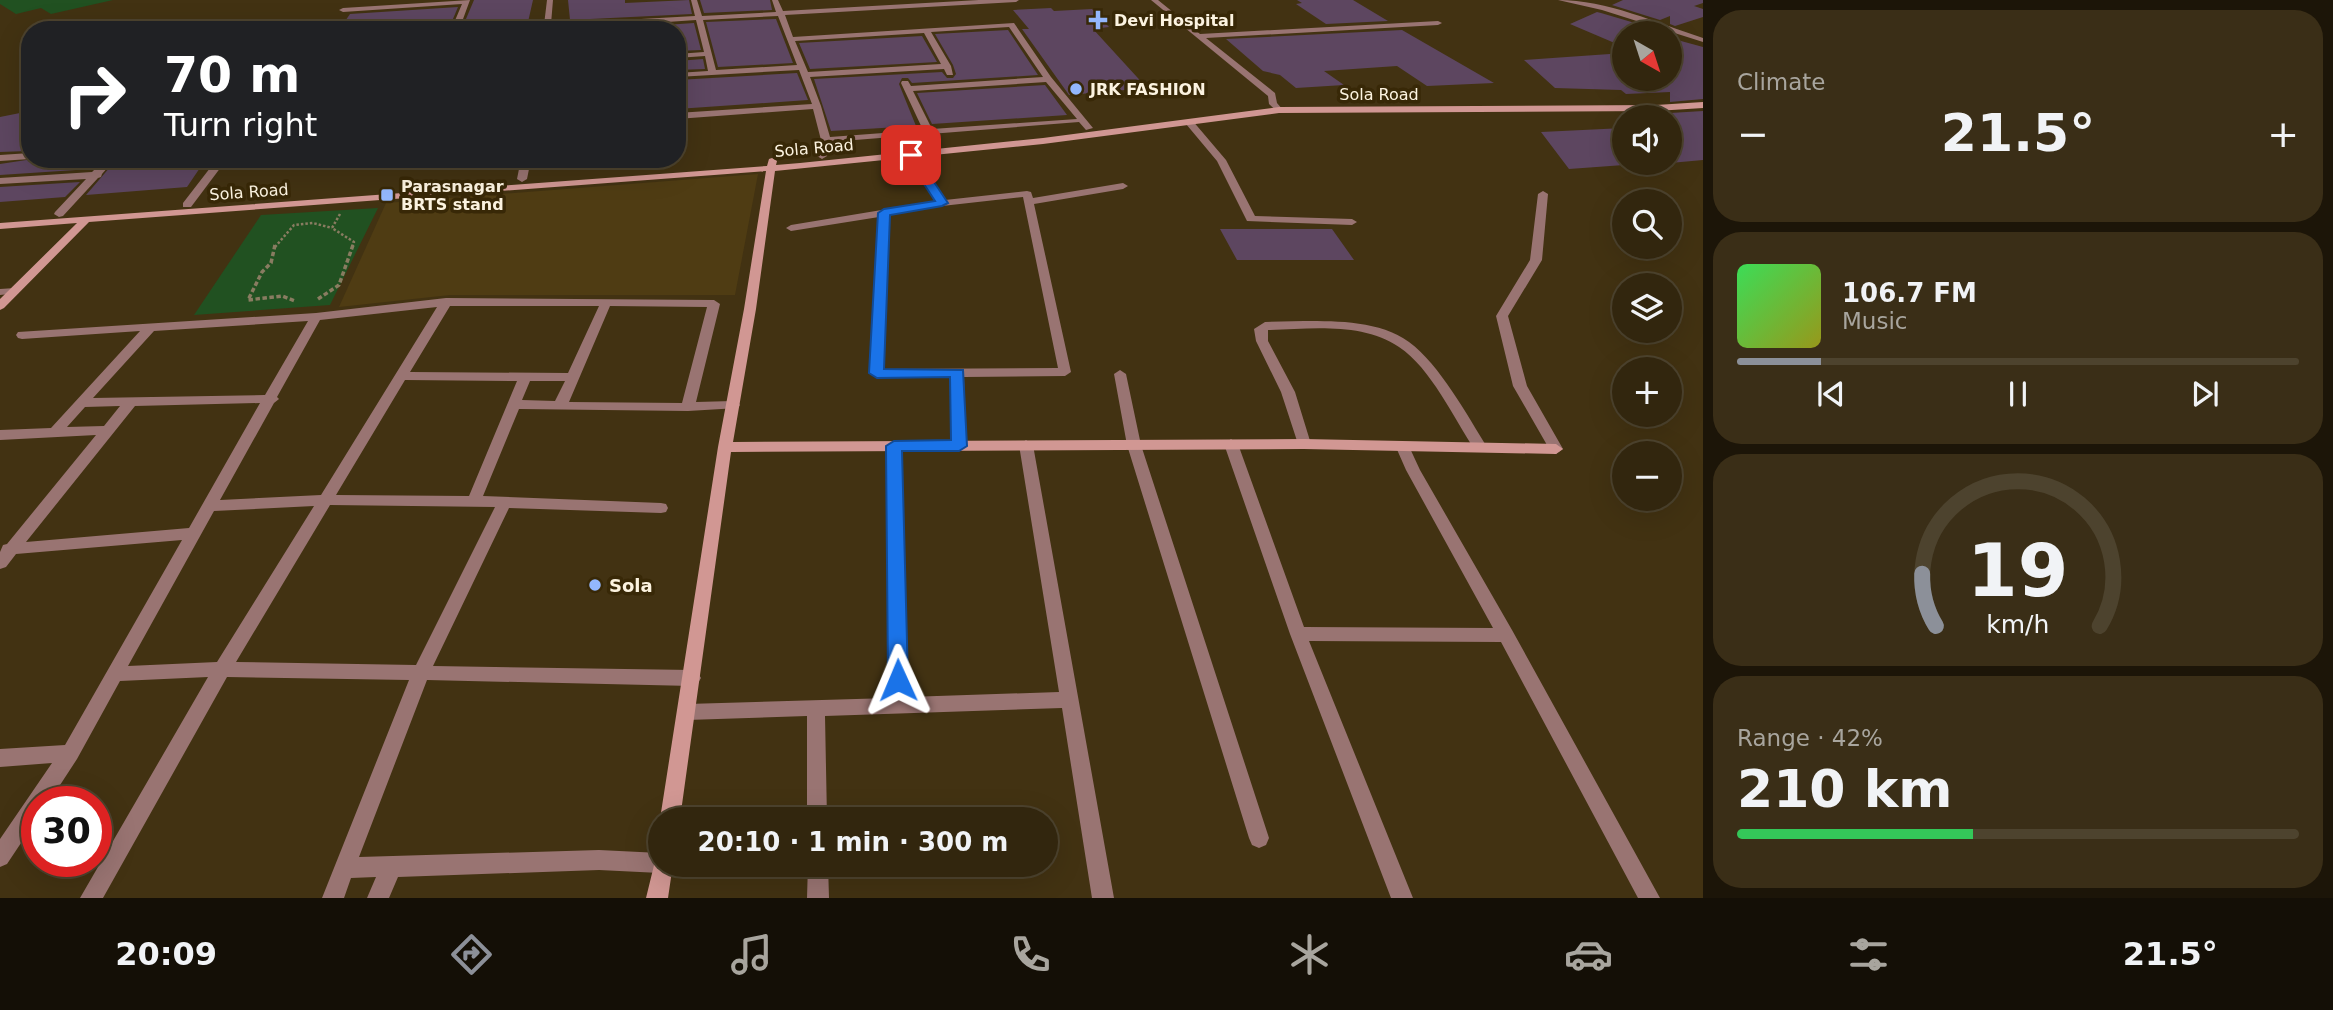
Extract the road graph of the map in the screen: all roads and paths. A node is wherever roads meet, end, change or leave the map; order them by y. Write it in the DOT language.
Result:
graph roads {
  1 [pos="550,0"];
  2 [pos="694,0"];
  3 [pos="775,0"];
  4 [pos="1016,0"];
  5 [pos="1154,0"];
  6 [pos="1561,0"];
  7 [pos="467,1"];
  8 [pos="959,2"];
  9 [pos="422,3"];
  10 [pos="342,10"];
  11 [pos="781,13"];
  12 [pos="698,16"];
  13 [pos="459,21"];
  14 [pos="548,21"];
  15 [pos="635,21"];
  16 [pos="1438,23"];
  17 [pos="927,31"];
  18 [pos="1199,36"];
  19 [pos="792,39"];
  20 [pos="1703,40"];
  21 [pos="707,54"];
  22 [pos="686,55"];
  23 [pos="947,66"];
  24 [pos="898,69"];
  25 [pos="803,71"];
  26 [pos="713,73"];
  27 [pos="686,74"];
  28 [pos="1048,79"];
  29 [pos="958,86"];
  30 [pos="909,89"];
  31 [pos="1703,99"];
  32 [pos="1703,105"];
  33 [pos="817,106"];
  34 [pos="1276,107"];
  35 [pos="686,115"];
  36 [pos="1075,121"];
  37 [pos="1189,122"];
  38 [pos="1089,128"];
  39 [pos="929,132"];
  40 [pos="826,140"];
  41 [pos="911,155"];
  42 [pos="822,156"];
  43 [pos="21,157"];
  44 [pos="0,158"];
  45 [pos="771,164"];
  46 [pos="103,168"];
  47 [pos="215,168"];
  48 [pos="524,168"];
  49 [pos="98,174"];
  50 [pos="522,179"];
  51 [pos="0,181"];
  52 [pos="1123,186"];
  53 [pos="1543,194"];
  54 [pos="1029,202"];
  55 [pos="942,203"];
  56 [pos="187,205"];
  57 [pos="342,210"];
  58 [pos="884,213"];
  59 [pos="59,214"];
  60 [pos="90,216"];
  61 [pos="0,219"];
  62 [pos="1352,222"];
  63 [pos="6,226"];
  64 [pos="791,228"];
  65 [pos="332,229"];
  66 [pos="15,290"];
  67 [pos="0,292"];
  68 [pos="307,300"];
  69 [pos="296,301"];
  70 [pos="446,302"];
  71 [pos="606,302"];
  72 [pos="0,306"];
  73 [pos="316,317"];
  74 [pos="149,329"];
  75 [pos="22,335"];
  76 [pos="958,373"];
  77 [pos="1120,374"];
  78 [pos="401,376"];
  79 [pos="525,377"];
  80 [pos="571,377"];
  81 [pos="272,399"];
  82 [pos="81,402"];
  83 [pos="130,403"];
  84 [pos="514,404"];
  85 [pos="560,405"];
  86 [pos="733,405"];
  87 [pos="688,407"];
  88 [pos="107,430"];
  89 [pos="55,432"];
  90 [pos="0,435"];
  91 [pos="1133,444"];
  92 [pos="1231,444"];
  93 [pos="1304,444"];
  94 [pos="1026,445"];
  95 [pos="1402,445"];
  96 [pos="894,446"];
  97 [pos="959,446"];
  98 [pos="725,447"];
  99 [pos="1480,447"];
  100 [pos="1556,449"];
  101 [pos="325,500"];
  102 [pos="474,501"];
  103 [pos="504,503"];
  104 [pos="211,506"];
  105 [pos="661,508"];
  106 [pos="195,533"];
  107 [pos="6,549"];
  108 [pos="0,564"];
  109 [pos="1298,634"];
  110 [pos="1506,635"];
  111 [pos="222,669"];
  112 [pos="421,672"];
  113 [pos="115,674"];
  114 [pos="692,678"];
  115 [pos="1070,700"];
  116 [pos="898,706"];
  117 [pos="817,708"];
  118 [pos="687,712"];
  119 [pos="70,753"];
  120 [pos="0,758"];
  121 [pos="48,786"];
  122 [pos="672,807"];
  123 [pos="817,807"];
  124 [pos="21,825"];
  125 [pos="1259,838"];
  126 [pos="0,856"];
  127 [pos="648,863"];
  128 [pos="391,866"];
  129 [pos="347,868"];
  130 [pos="659,877"];
  131 [pos="818,877"];
  132 [pos="91,898"];
  133 [pos="333,898"];
  134 [pos="378,898"];
  135 [pos="657,898"];
  136 [pos="818,898"];
  137 [pos="1103,898"];
  138 [pos="1402,898"];
  139 [pos="1649,898"];
  1 -- 14 [label="street"];
  2 -- 12 [label="street"];
  3 -- 11 [label="street"];
  4 -- 8 [label="street"];
  5 -- 18 [label="street"];
  6 -- 20 [label="street"];
  7 -- 9 [label="street"];
  7 -- 13 [label="street"];
  8 -- 11 [label="street"];
  9 -- 10 [label="street"];
  11 -- 12 [label="street"];
  11 -- 19 [label="street"];
  12 -- 15 [label="street"];
  12 -- 21 [label="street"];
  16 -- 18 [label="street"];
  17 -- 19 [label="street"];
  17 -- 23 [label="street"];
  17 -- 28 [label="street"];
  18 -- 34 [label="street"];
  19 -- 25 [label="street"];
  21 -- 22 [label="street"];
  21 -- 26 [label="street"];
  23 -- 24 [label="street"];
  23 -- 29 [label="street"];
  24 -- 25 [label="street"];
  24 -- 30 [label="street"];
  25 -- 26 [label="street"];
  25 -- 33 [label="street"];
  26 -- 27 [label="street"];
  28 -- 29 [label="street"];
  28 -- 38 [label="street"];
  29 -- 30 [label="street"];
  30 -- 39 [label="street"];
  31 -- 34 [label="main road, Sola Road"];
  32 -- 34 [label="main road, Sola Road"];
  33 -- 35 [label="street"];
  33 -- 40 [label="street"];
  34 -- 37 [label="main road, Sola Road"];
  34 -- 38 [label="main road, Sola Road"];
  36 -- 39 [label="street"];
  37 -- 41 [label="main road, Sola Road"];
  37 -- 62 [label="street"];
  38 -- 42 [label="main road, Sola Road"];
  39 -- 40 [label="street"];
  40 -- 42 [label="street"];
  41 -- 45 [label="main road, Sola Road"];
  41 -- 55 [label="street"];
  42 -- 45 [label="main road, Sola Road"];
  43 -- 44 [label="street"];
  45 -- 50 [label="main road, Sola Road"];
  45 -- 60 [label="main road, Sola Road"];
  45 -- 86 [label="main road"];
  46 -- 49 [label="street"];
  47 -- 56 [label="street"];
  48 -- 50 [label="street"];
  49 -- 51 [label="street"];
  49 -- 59 [label="street"];
  50 -- 56 [label="main road, Sola Road"];
  52 -- 54 [label="street"];
  53 -- 100 [label="street"];
  54 -- 55 [label="street"];
  54 -- 76 [label="street"];
  55 -- 58 [label="street"];
  56 -- 60 [label="main road, Sola Road"];
  57 -- 65 [label="path"];
  58 -- 64 [label="street"];
  58 -- 76 [label="street"];
  59 -- 60 [label="main road, Sola Road"];
  59 -- 61 [label="main road, Sola Road"];
  60 -- 63 [label="main road, Sola Road"];
  60 -- 66 [label="main road"];
  65 -- 68 [label="path"];
  65 -- 69 [label="path"];
  66 -- 67 [label="street"];
  66 -- 72 [label="main road"];
  70 -- 71 [label="street"];
  70 -- 73 [label="street"];
  70 -- 78 [label="street"];
  71 -- 80 [label="street"];
  71 -- 87 [label="street"];
  73 -- 74 [label="street"];
  73 -- 81 [label="street"];
  74 -- 75 [label="street"];
  74 -- 82 [label="street"];
  76 -- 97 [label="street"];
  77 -- 91 [label="street"];
  78 -- 79 [label="street"];
  78 -- 101 [label="street"];
  79 -- 80 [label="street"];
  79 -- 84 [label="street"];
  80 -- 85 [label="street"];
  81 -- 83 [label="street"];
  81 -- 104 [label="street"];
  82 -- 83 [label="street"];
  82 -- 89 [label="street"];
  83 -- 88 [label="street"];
  84 -- 85 [label="street"];
  84 -- 102 [label="street"];
  85 -- 87 [label="street"];
  86 -- 87 [label="street"];
  86 -- 98 [label="main road"];
  88 -- 89 [label="street"];
  88 -- 107 [label="street"];
  89 -- 90 [label="street"];
  91 -- 92 [label="main road"];
  91 -- 94 [label="main road"];
  91 -- 125 [label="street"];
  92 -- 93 [label="main road"];
  92 -- 109 [label="street"];
  93 -- 95 [label="main road"];
  93 -- 99 [label="street"];
  94 -- 97 [label="main road"];
  94 -- 115 [label="street"];
  95 -- 99 [label="main road"];
  95 -- 110 [label="street"];
  96 -- 97 [label="main road"];
  96 -- 98 [label="main road"];
  96 -- 116 [label="street"];
  98 -- 114 [label="main road"];
  99 -- 100 [label="main road"];
  101 -- 102 [label="street"];
  101 -- 104 [label="street"];
  101 -- 111 [label="street"];
  102 -- 103 [label="street"];
  103 -- 105 [label="street"];
  103 -- 112 [label="street"];
  104 -- 106 [label="street"];
  106 -- 107 [label="street"];
  106 -- 113 [label="street"];
  107 -- 108 [label="street"];
  109 -- 110 [label="street"];
  109 -- 138 [label="street"];
  110 -- 139 [label="street"];
  111 -- 112 [label="street"];
  111 -- 113 [label="street"];
  111 -- 132 [label="street"];
  112 -- 114 [label="street"];
  112 -- 129 [label="street"];
  113 -- 119 [label="street"];
  114 -- 118 [label="main road"];
  115 -- 116 [label="street"];
  115 -- 137 [label="street"];
  116 -- 117 [label="street"];
  117 -- 118 [label="street"];
  117 -- 123 [label="street"];
  118 -- 122 [label="main road"];
  119 -- 120 [label="street"];
  119 -- 121 [label="street"];
  124 -- 126 [label="street"];
  127 -- 128 [label="street"];
  128 -- 129 [label="street"];
  128 -- 134 [label="street"];
  129 -- 133 [label="street"];
  130 -- 135 [label="main road"];
  131 -- 136 [label="street"];
}
